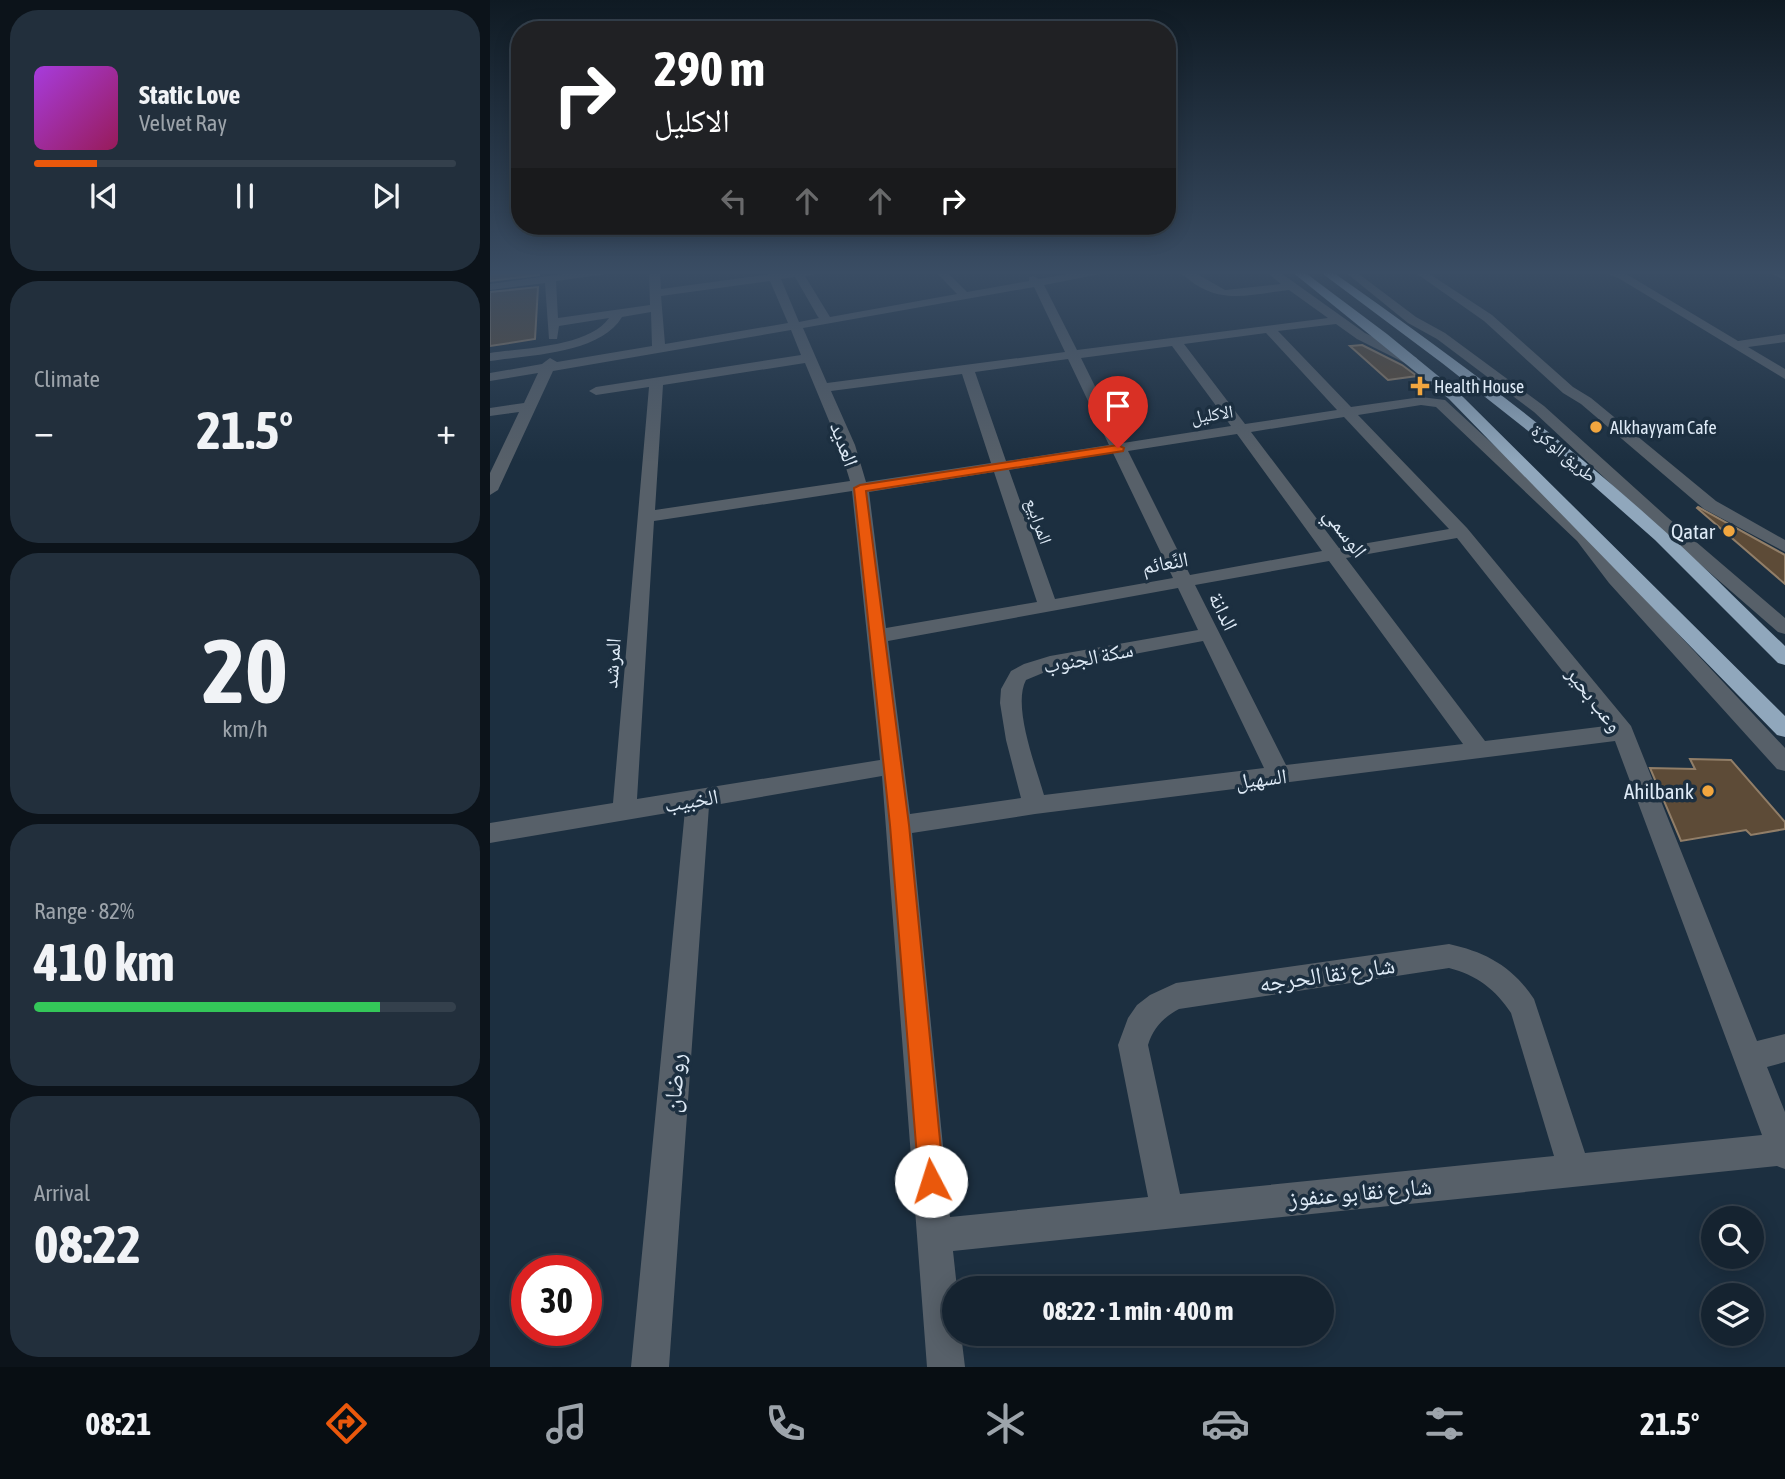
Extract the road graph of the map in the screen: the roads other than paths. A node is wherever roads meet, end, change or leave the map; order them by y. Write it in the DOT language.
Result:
graph roads {
  1 [pos="552,335"];
  2 [pos="599,335"];
  3 [pos="658,335"];
  4 [pos="728,335"];
  5 [pos="799,335"];
  6 [pos="1062,335"];
  7 [pos="1224,335"];
  8 [pos="1274,335"];
  9 [pos="1359,335"];
  10 [pos="1377,335"];
  11 [pos="1417,335"];
  12 [pos="1422,335"];
  13 [pos="1438,335"];
  14 [pos="1507,335"];
  15 [pos="1717,335"];
  16 [pos="1785,338"];
  17 [pos="1175,341"];
  18 [pos="1450,342"];
  19 [pos="1734,345"];
  20 [pos="659,346"];
  21 [pos="1072,355"];
  22 [pos="490,356"];
  23 [pos="809,358"];
  24 [pos="1412,361"];
  25 [pos="549,364"];
  26 [pos="967,369"];
  27 [pos="1485,369"];
  28 [pos="492,372"];
  29 [pos="1785,375"];
  30 [pos="656,382"];
  31 [pos="822,388"];
  32 [pos="596,391"];
  33 [pos="1501,401"];
  34 [pos="530,406"];
  35 [pos="490,412"];
  36 [pos="1348,413"];
  37 [pos="1241,429"];
  38 [pos="1486,436"];
  39 [pos="1118,448"];
  40 [pos="1000,467"];
  41 [pos="860,487"];
  42 [pos="490,490"];
  43 [pos="644,517"];
  44 [pos="1461,532"];
  45 [pos="1785,547"];
  46 [pos="1335,555"];
  47 [pos="1184,582"];
  48 [pos="1048,607"];
  49 [pos="1785,628"];
  50 [pos="1210,634"];
  51 [pos="878,636"];
  52 [pos="1785,658"];
  53 [pos="1785,729"];
  54 [pos="1623,732"];
  55 [pos="1480,750"];
  56 [pos="1785,763"];
  57 [pos="893,766"];
  58 [pos="1279,775"];
  59 [pos="698,799"];
  60 [pos="1035,805"];
  61 [pos="624,811"];
  62 [pos="900,825"];
  63 [pos="490,834"];
  64 [pos="1785,1048"];
  65 [pos="1748,1057"];
  66 [pos="1784,1151"];
  67 [pos="1575,1172"];
  68 [pos="1167,1210"];
  69 [pos="936,1236"];
  70 [pos="650,1367"];
  71 [pos="946,1367"];
  1 -- 2 [label="street"];
  1 -- 22 [label="street"];
  3 -- 20 [label="street"];
  4 -- 20 [label="street"];
  5 -- 23 [label="street, العديد"];
  6 -- 21 [label="street, الدانة"];
  7 -- 17 [label="street"];
  8 -- 36 [label="street, وعب بحير"];
  9 -- 24 [label="street, طريق الوكرة"];
  10 -- 24 [label="highway, طريق الوكرة"];
  11 -- 33 [label="highway, طريق الوكرة"];
  12 -- 18 [label="highway"];
  13 -- 18 [label="street, طريق الوكرة"];
  14 -- 45 [label="street"];
  15 -- 19 [label="street"];
  16 -- 19 [label="street"];
  17 -- 21 [label="street"];
  17 -- 37 [label="street, الوسمي"];
  18 -- 27 [label="street, طريق الوكرة"];
  19 -- 29 [label="street"];
  20 -- 25 [label="street"];
  21 -- 26 [label="street"];
  21 -- 39 [label="street, الدانة"];
  23 -- 30 [label="street"];
  23 -- 31 [label="street, العديد"];
  24 -- 38 [label="highway, طريق الوكرة"];
  25 -- 28 [label="street"];
  25 -- 34 [label="street"];
  26 -- 31 [label="street"];
  26 -- 40 [label="street, المرابيع"];
  27 -- 33 [label="highway"];
  27 -- 49 [label="street, طريق الوكرة"];
  30 -- 32 [label="street"];
  30 -- 43 [label="street, المرشد"];
  31 -- 41 [label="street, العديد"];
  33 -- 52 [label="highway, طريق الوكرة"];
  34 -- 35 [label="street"];
  34 -- 42 [label="street"];
  36 -- 37 [label="street, الاكليل"];
  36 -- 38 [label="street, الاكليل"];
  36 -- 44 [label="street, وعب بحير"];
  37 -- 39 [label="street, الاكليل"];
  37 -- 46 [label="street, الوسمي"];
  38 -- 53 [label="highway, طريق الوكرة"];
  38 -- 56 [label="street, الاكليل"];
  39 -- 40 [label="street, الاكليل"];
  39 -- 47 [label="street, الدانة"];
  40 -- 41 [label="street, الاكليل"];
  40 -- 48 [label="street, المرابيع"];
  41 -- 43 [label="street"];
  41 -- 51 [label="street, العديد"];
  43 -- 61 [label="street, المرشد"];
  44 -- 46 [label="street, النًعائم"];
  44 -- 54 [label="street, وعب بحير"];
  46 -- 47 [label="street, النًعائم"];
  46 -- 55 [label="street, الوسمي"];
  47 -- 48 [label="street, النًعائم"];
  47 -- 50 [label="street, الدانة"];
  48 -- 51 [label="street, النًعائم"];
  50 -- 58 [label="street, الدانة"];
  50 -- 60 [label="street, سكة الجنوب"];
  51 -- 57 [label="street, العديد"];
  54 -- 55 [label="street, السهيل"];
  54 -- 65 [label="street, وعب بحير"];
  55 -- 58 [label="street, السهيل"];
  57 -- 59 [label="street, الخبيب"];
  57 -- 62 [label="street, العديد"];
  58 -- 60 [label="street, السهيل"];
  59 -- 61 [label="street, الخبيب"];
  59 -- 70 [label="street, روضان"];
  60 -- 62 [label="street, السهيل"];
  61 -- 63 [label="street, الخبيب"];
  62 -- 69 [label="street, العديد"];
  64 -- 65 [label="street"];
  65 -- 66 [label="street, وعب بحير"];
  66 -- 67 [label="street, شارع نقا بو عنفوز"];
  67 -- 68 [label="street, شارع نقا بو عنفوز"];
  67 -- 68 [label="street, شارع نقا الحرجه"];
  68 -- 69 [label="street, شارع نقا بو عنفوز"];
  69 -- 71 [label="street, العديد"];
}
